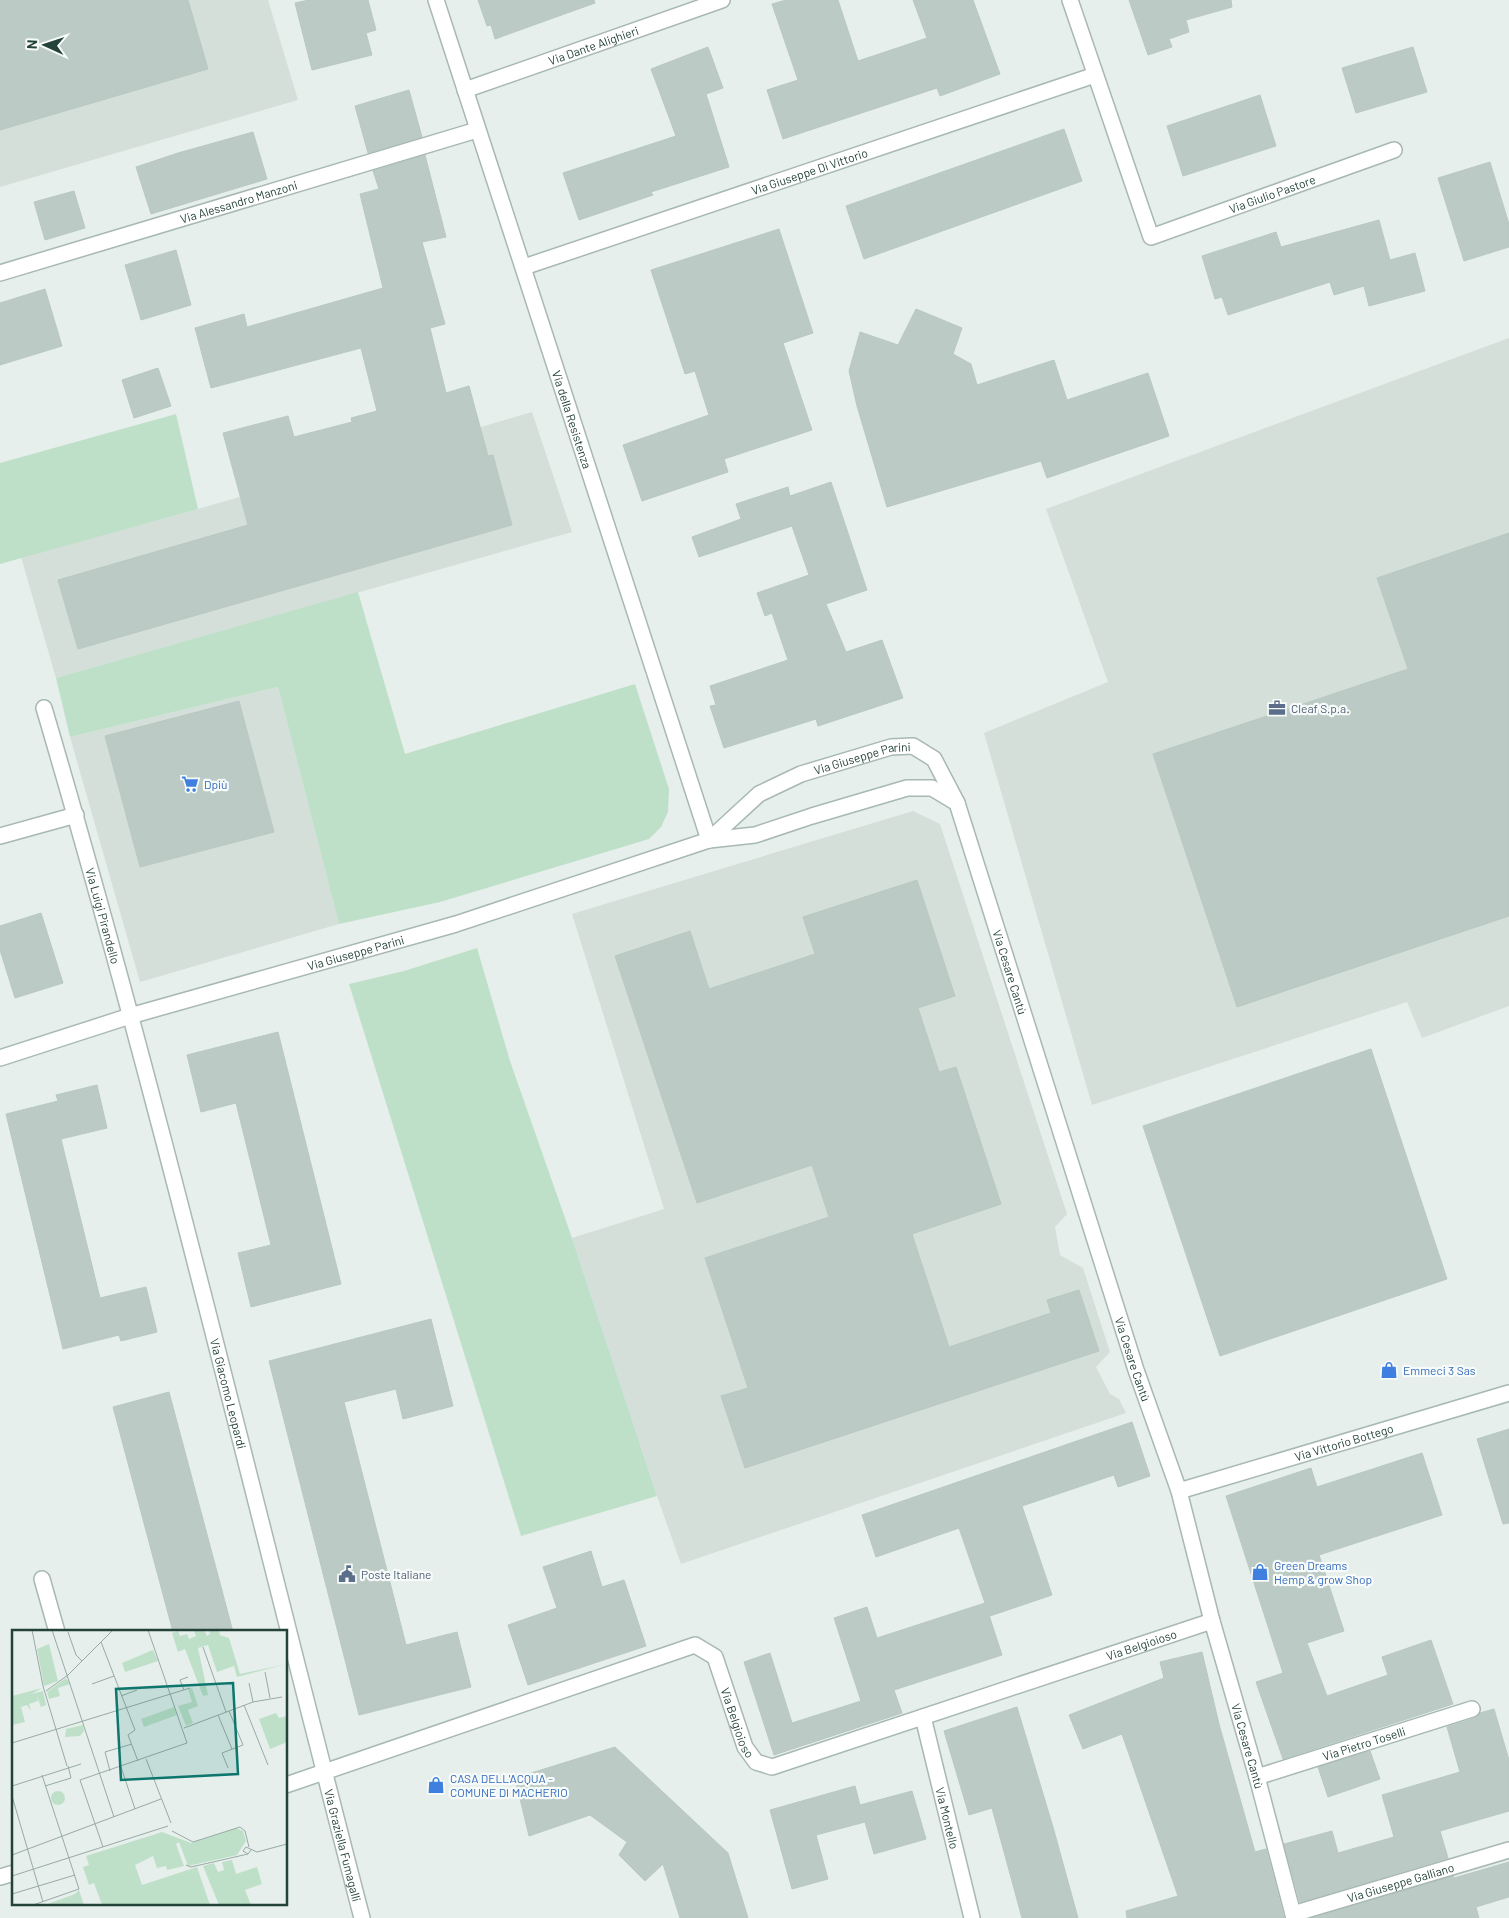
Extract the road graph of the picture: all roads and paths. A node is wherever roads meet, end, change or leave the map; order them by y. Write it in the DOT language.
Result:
graph roads {
  1 [pos="436,0"];
  2 [pos="722,0"];
  3 [pos="1070,0"];
  4 [pos="1095,75"];
  5 [pos="465,90"];
  6 [pos="477,130"];
  7 [pos="1394,150"];
  8 [pos="524,268"];
  9 [pos="0,273"];
  10 [pos="44,708"];
  11 [pos="957,803"];
  12 [pos="76,816"];
  13 [pos="0,836"];
  14 [pos="709,840"];
  15 [pos="130,1016"];
  16 [pos="0,1058"];
  17 [pos="1509,1392"];
  18 [pos="1179,1492"];
  19 [pos="42,1579"];
  20 [pos="1212,1621"];
  21 [pos="56,1630"];
  22 [pos="1472,1709"];
  23 [pos="923,1717"];
  24 [pos="325,1772"];
  25 [pos="1257,1777"];
  26 [pos="288,1784"];
  27 [pos="1509,1850"];
  28 [pos="12,1873"];
  29 [pos="0,1877"];
  30 [pos="1294,1916"];
  31 [pos="362,1918"];
  32 [pos="972,1918"];
  1 -- 5 [label="street, Via della Resistenza"];
  2 -- 5 [label="street, Via Dante Alighieri"];
  3 -- 4 [label="street"];
  4 -- 7 [label="street, Via Giulio Pastore"];
  4 -- 8 [label="street, Via Giuseppe Di Vittorio"];
  5 -- 6 [label="street, Via della Resistenza"];
  6 -- 8 [label="street, Via della Resistenza"];
  6 -- 9 [label="street, Via Alessandro Manzoni"];
  8 -- 14 [label="street, Via della Resistenza"];
  10 -- 12 [label="street, Via Luigi Pirandello"];
  11 -- 14 [label="street, Via Giuseppe Parini"];
  11 -- 14 [label="street, Via Giuseppe Parini"];
  11 -- 18 [label="street, Via Cesare Cantù"];
  12 -- 13 [label="street"];
  12 -- 15 [label="street, Via Luigi Pirandello"];
  14 -- 15 [label="street, Via Giuseppe Parini"];
  15 -- 16 [label="street, Via Giuseppe Parini"];
  15 -- 24 [label="street, Via Giacomo Leopardi"];
  17 -- 18 [label="street, Via Vittorio Bottego"];
  18 -- 20 [label="street, Via Cesare Cantù"];
  19 -- 21 [label="street"];
  20 -- 23 [label="street, Via Belgioioso"];
  20 -- 25 [label="street, Via Cesare Cantù"];
  22 -- 25 [label="street, Via Pietro Toselli"];
  23 -- 24 [label="street, Via Belgioioso"];
  23 -- 32 [label="street, Via Montello"];
  24 -- 26 [label="street, Via Belgioioso"];
  24 -- 31 [label="street, Via Graziella Fumagalli"];
  25 -- 30 [label="street, Via Cesare Cantù"];
  27 -- 30 [label="street, Via Giuseppe Galliano"];
  28 -- 29 [label="street"];
}
